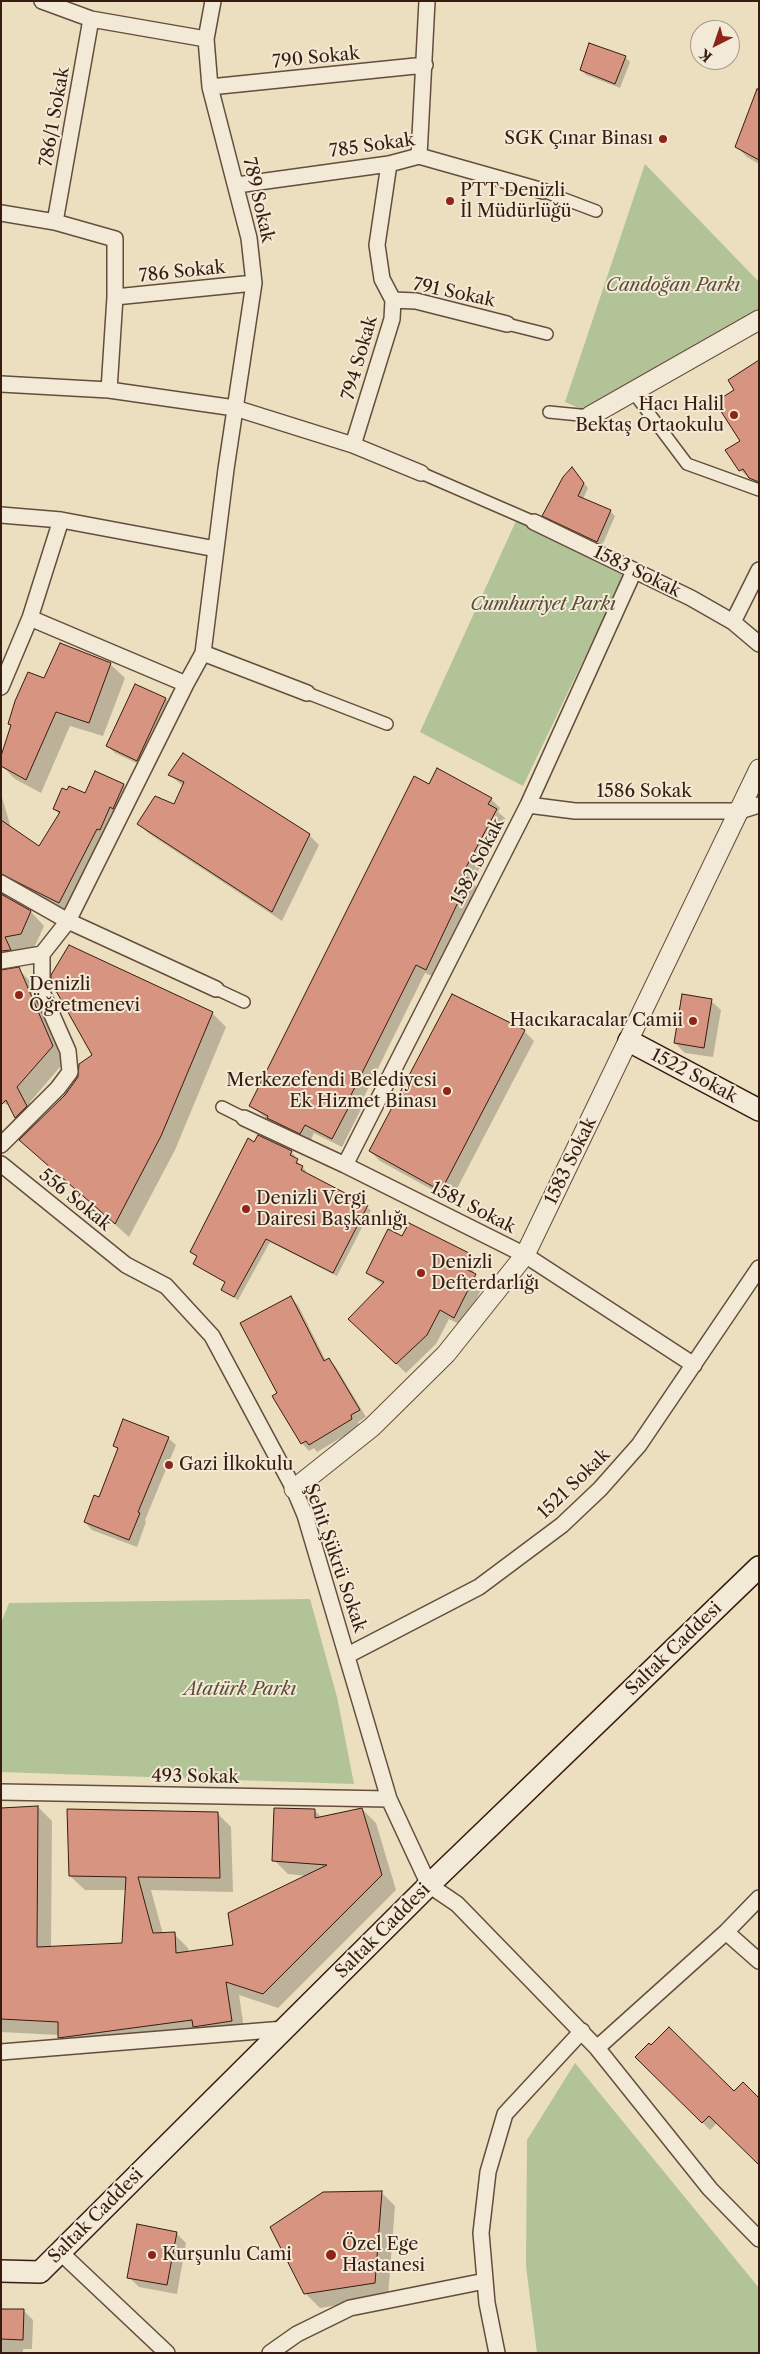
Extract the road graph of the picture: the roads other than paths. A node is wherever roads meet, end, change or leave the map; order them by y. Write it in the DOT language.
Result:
graph roads {
  1 [pos="42,1"];
  2 [pos="213,1"];
  3 [pos="427,1"];
  4 [pos="91,18"];
  5 [pos="206,39"];
  6 [pos="425,65"];
  7 [pos="210,87"];
  8 [pos="419,156"];
  9 [pos="389,164"];
  10 [pos="236,185"];
  11 [pos="543,191"];
  12 [pos="596,211"];
  13 [pos="1,213"];
  14 [pos="55,222"];
  15 [pos="254,283"];
  16 [pos="115,297"];
  17 [pos="394,300"];
  18 [pos="759,320"];
  19 [pos="507,324"];
  20 [pos="547,334"];
  21 [pos="1,384"];
  22 [pos="109,390"];
  23 [pos="633,392"];
  24 [pos="235,408"];
  25 [pos="549,412"];
  26 [pos="590,416"];
  27 [pos="353,446"];
  28 [pos="421,473"];
  29 [pos="759,490"];
  30 [pos="1,515"];
  31 [pos="61,520"];
  32 [pos="534,522"];
  33 [pos="216,549"];
  34 [pos="759,570"];
  35 [pos="634,571"];
  36 [pos="30,618"];
  37 [pos="733,622"];
  38 [pos="759,644"];
  39 [pos="204,653"];
  40 [pos="186,684"];
  41 [pos="1,687"];
  42 [pos="307,693"];
  43 [pos="387,724"];
  44 [pos="759,769"];
  45 [pos="528,805"];
  46 [pos="759,805"];
  47 [pos="740,811"];
  48 [pos="1,883"];
  49 [pos="68,921"];
  50 [pos="42,954"];
  51 [pos="1,961"];
  52 [pos="216,989"];
  53 [pos="244,1002"];
  54 [pos="629,1042"];
  55 [pos="222,1108"];
  56 [pos="759,1110"];
  57 [pos="244,1118"];
  58 [pos="1,1145"];
  59 [pos="1,1164"];
  60 [pos="345,1165"];
  61 [pos="525,1255"];
  62 [pos="759,1268"];
  63 [pos="147,1275"];
  64 [pos="694,1365"];
  65 [pos="294,1489"];
  66 [pos="757,1571"];
  67 [pos="348,1656"];
  68 [pos="1,1792"];
  69 [pos="389,1799"];
  70 [pos="429,1885"];
  71 [pos="759,1898"];
  72 [pos="726,1932"];
  73 [pos="759,1961"];
  74 [pos="284,2030"];
  75 [pos="582,2031"];
  76 [pos="598,2048"];
  77 [pos="1,2052"];
  78 [pos="759,2239"];
  79 [pos="60,2252"];
  80 [pos="1,2271"];
  81 [pos="485,2281"];
  82 [pos="167,2353"];
  83 [pos="270,2353"];
  84 [pos="496,2353"];
  1 -- 4 [label="street"];
  2 -- 5 [label="street, 789 Sokak"];
  3 -- 6 [label="street"];
  4 -- 5 [label="street"];
  4 -- 14 [label="street, 786/1 Sokak"];
  5 -- 7 [label="street, 789 Sokak"];
  6 -- 7 [label="street, 790 Sokak"];
  6 -- 8 [label="street"];
  7 -- 10 [label="street, 789 Sokak"];
  8 -- 9 [label="street, 785 Sokak"];
  8 -- 11 [label="street, 785 Sokak"];
  9 -- 10 [label="street, 785 Sokak"];
  9 -- 17 [label="street, 794 Sokak"];
  10 -- 15 [label="street, 789 Sokak"];
  11 -- 12 [label="street, 785 Sokak"];
  13 -- 14 [label="street"];
  14 -- 16 [label="street"];
  15 -- 16 [label="street, 786 Sokak"];
  15 -- 24 [label="street, 789 Sokak"];
  16 -- 22 [label="street"];
  17 -- 19 [label="street, 791 Sokak"];
  17 -- 27 [label="street, 794 Sokak"];
  18 -- 23 [label="street"];
  19 -- 20 [label="street"];
  21 -- 22 [label="street"];
  22 -- 24 [label="street"];
  23 -- 26 [label="street"];
  23 -- 29 [label="street"];
  24 -- 27 [label="street"];
  24 -- 33 [label="street, 789 Sokak"];
  25 -- 26 [label="street"];
  27 -- 28 [label="street"];
  28 -- 32 [label="street, 1583 Sokak"];
  30 -- 31 [label="street"];
  31 -- 33 [label="street"];
  31 -- 36 [label="street"];
  32 -- 35 [label="street, 1583 Sokak"];
  33 -- 39 [label="street, 789 Sokak"];
  34 -- 37 [label="street"];
  35 -- 37 [label="street, 1583 Sokak"];
  35 -- 45 [label="street, 1582 Sokak"];
  36 -- 40 [label="street"];
  36 -- 41 [label="street"];
  37 -- 38 [label="street, 1583 Sokak"];
  39 -- 40 [label="street"];
  39 -- 42 [label="street"];
  40 -- 49 [label="street"];
  42 -- 43 [label="street"];
  44 -- 47 [label="street, 1583 Sokak"];
  45 -- 47 [label="street, 1586 Sokak"];
  45 -- 60 [label="street, 1582 Sokak"];
  46 -- 47 [label="street, 1586 Sokak"];
  47 -- 54 [label="street, 1583 Sokak"];
  48 -- 49 [label="street"];
  49 -- 50 [label="street"];
  49 -- 52 [label="street"];
  50 -- 51 [label="street"];
  50 -- 58 [label="street"];
  52 -- 53 [label="street"];
  54 -- 56 [label="main road, 1522 Sokak"];
  54 -- 61 [label="street, 1583 Sokak"];
  55 -- 57 [label="street, 1581 Sokak"];
  57 -- 60 [label="street, 1581 Sokak"];
  59 -- 63 [label="street, 556 Sokak"];
  60 -- 61 [label="street, 1581 Sokak"];
  61 -- 64 [label="street, 1581 Sokak"];
  61 -- 65 [label="street, 1583 Sokak"];
  62 -- 64 [label="street, 1521 Sokak"];
  63 -- 65 [label="street, Şehit Şükrü Sokak"];
  64 -- 67 [label="street, 1521 Sokak"];
  65 -- 67 [label="street, Şehit Şükrü Sokak"];
  66 -- 70 [label="main road, Saltak Caddesi"];
  67 -- 69 [label="street, Şehit Şükrü Sokak"];
  68 -- 69 [label="street, 493 Sokak"];
  69 -- 70 [label="street, Şehit Şükrü Sokak"];
  70 -- 74 [label="main road, Saltak Caddesi"];
  70 -- 75 [label="street"];
  71 -- 72 [label="street"];
  72 -- 73 [label="street"];
  72 -- 76 [label="street"];
  74 -- 77 [label="street"];
  74 -- 79 [label="main road, Saltak Caddesi"];
  75 -- 76 [label="street"];
  75 -- 81 [label="street"];
  76 -- 78 [label="street"];
  79 -- 80 [label="main road, Saltak Caddesi"];
  79 -- 82 [label="street"];
  81 -- 83 [label="street"];
  81 -- 84 [label="street"];
}
